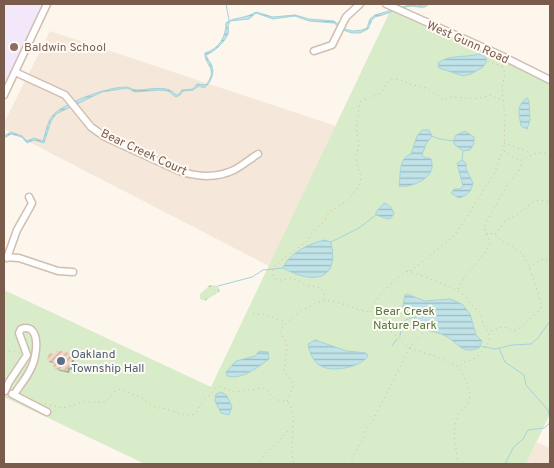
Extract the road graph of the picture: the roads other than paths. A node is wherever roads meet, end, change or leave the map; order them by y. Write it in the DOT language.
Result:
graph roads {
  1 [pos="47,4"];
  2 [pos="360,4"];
  3 [pos="386,4"];
  4 [pos="399,6"];
  5 [pos="314,51"];
  6 [pos="15,72"];
  7 [pos="550,80"];
  8 [pos="4,95"];
  9 [pos="258,154"];
  10 [pos="29,197"];
  11 [pos="5,258"];
  12 [pos="73,272"];
  13 [pos="4,390"];
  14 [pos="14,395"];
  15 [pos="47,412"];
  1 -- 6 [label="street"];
  2 -- 5 [label="street"];
  3 -- 4 [label="street, West Gunn Road"];
  4 -- 7 [label="street, West Gunn Road"];
  6 -- 8 [label="street"];
  6 -- 9 [label="street, Bear Creek Court"];
  10 -- 11 [label="street"];
  11 -- 12 [label="street"];
  13 -- 14 [label="street"];
  13 -- 14 [label="street"];
  14 -- 15 [label="street"];
}
